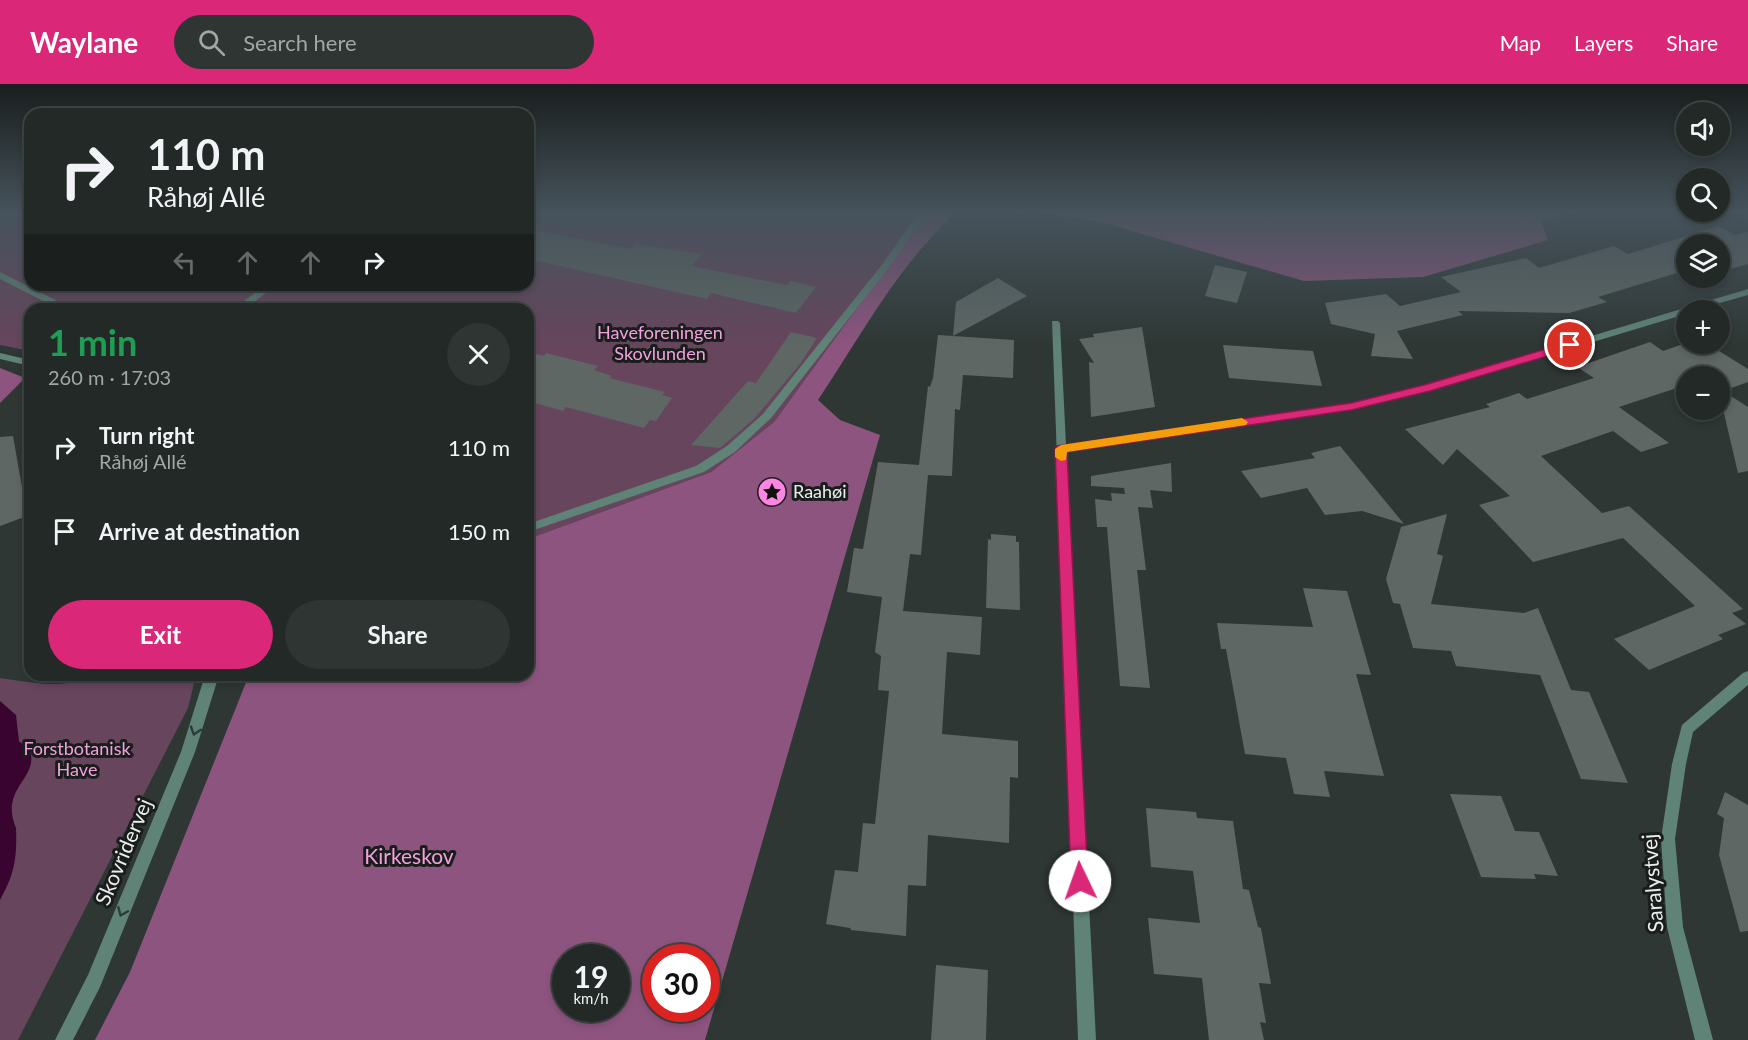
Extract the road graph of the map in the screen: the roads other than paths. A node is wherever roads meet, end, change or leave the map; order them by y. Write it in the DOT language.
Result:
graph roads {
  1 [pos="892,257"];
  2 [pos="0,275"];
  3 [pos="24,287"];
  4 [pos="31,291"];
  5 [pos="263,291"];
  6 [pos="1748,292"];
  7 [pos="1722,300"];
  8 [pos="54,303"];
  9 [pos="247,303"];
  10 [pos="1676,314"];
  11 [pos="1055,323"];
  12 [pos="0,356"];
  13 [pos="24,362"];
  14 [pos="1061,449"];
  15 [pos="534,526"];
  16 [pos="1748,677"];
  17 [pos="211,681"];
  18 [pos="64,1040"];
  19 [pos="1087,1040"];
  20 [pos="1704,1040"];
  1 -- 15 [label="street"];
  2 -- 3 [label="street"];
  4 -- 8 [label="street"];
  5 -- 9 [label="street"];
  6 -- 7 [label="street"];
  10 -- 14 [label="street"];
  11 -- 14 [label="street"];
  12 -- 13 [label="street"];
  14 -- 19 [label="street"];
  16 -- 20 [label="street, Saralystvej"];
  17 -- 18 [label="street, Skovridervej, one-way"];
}
